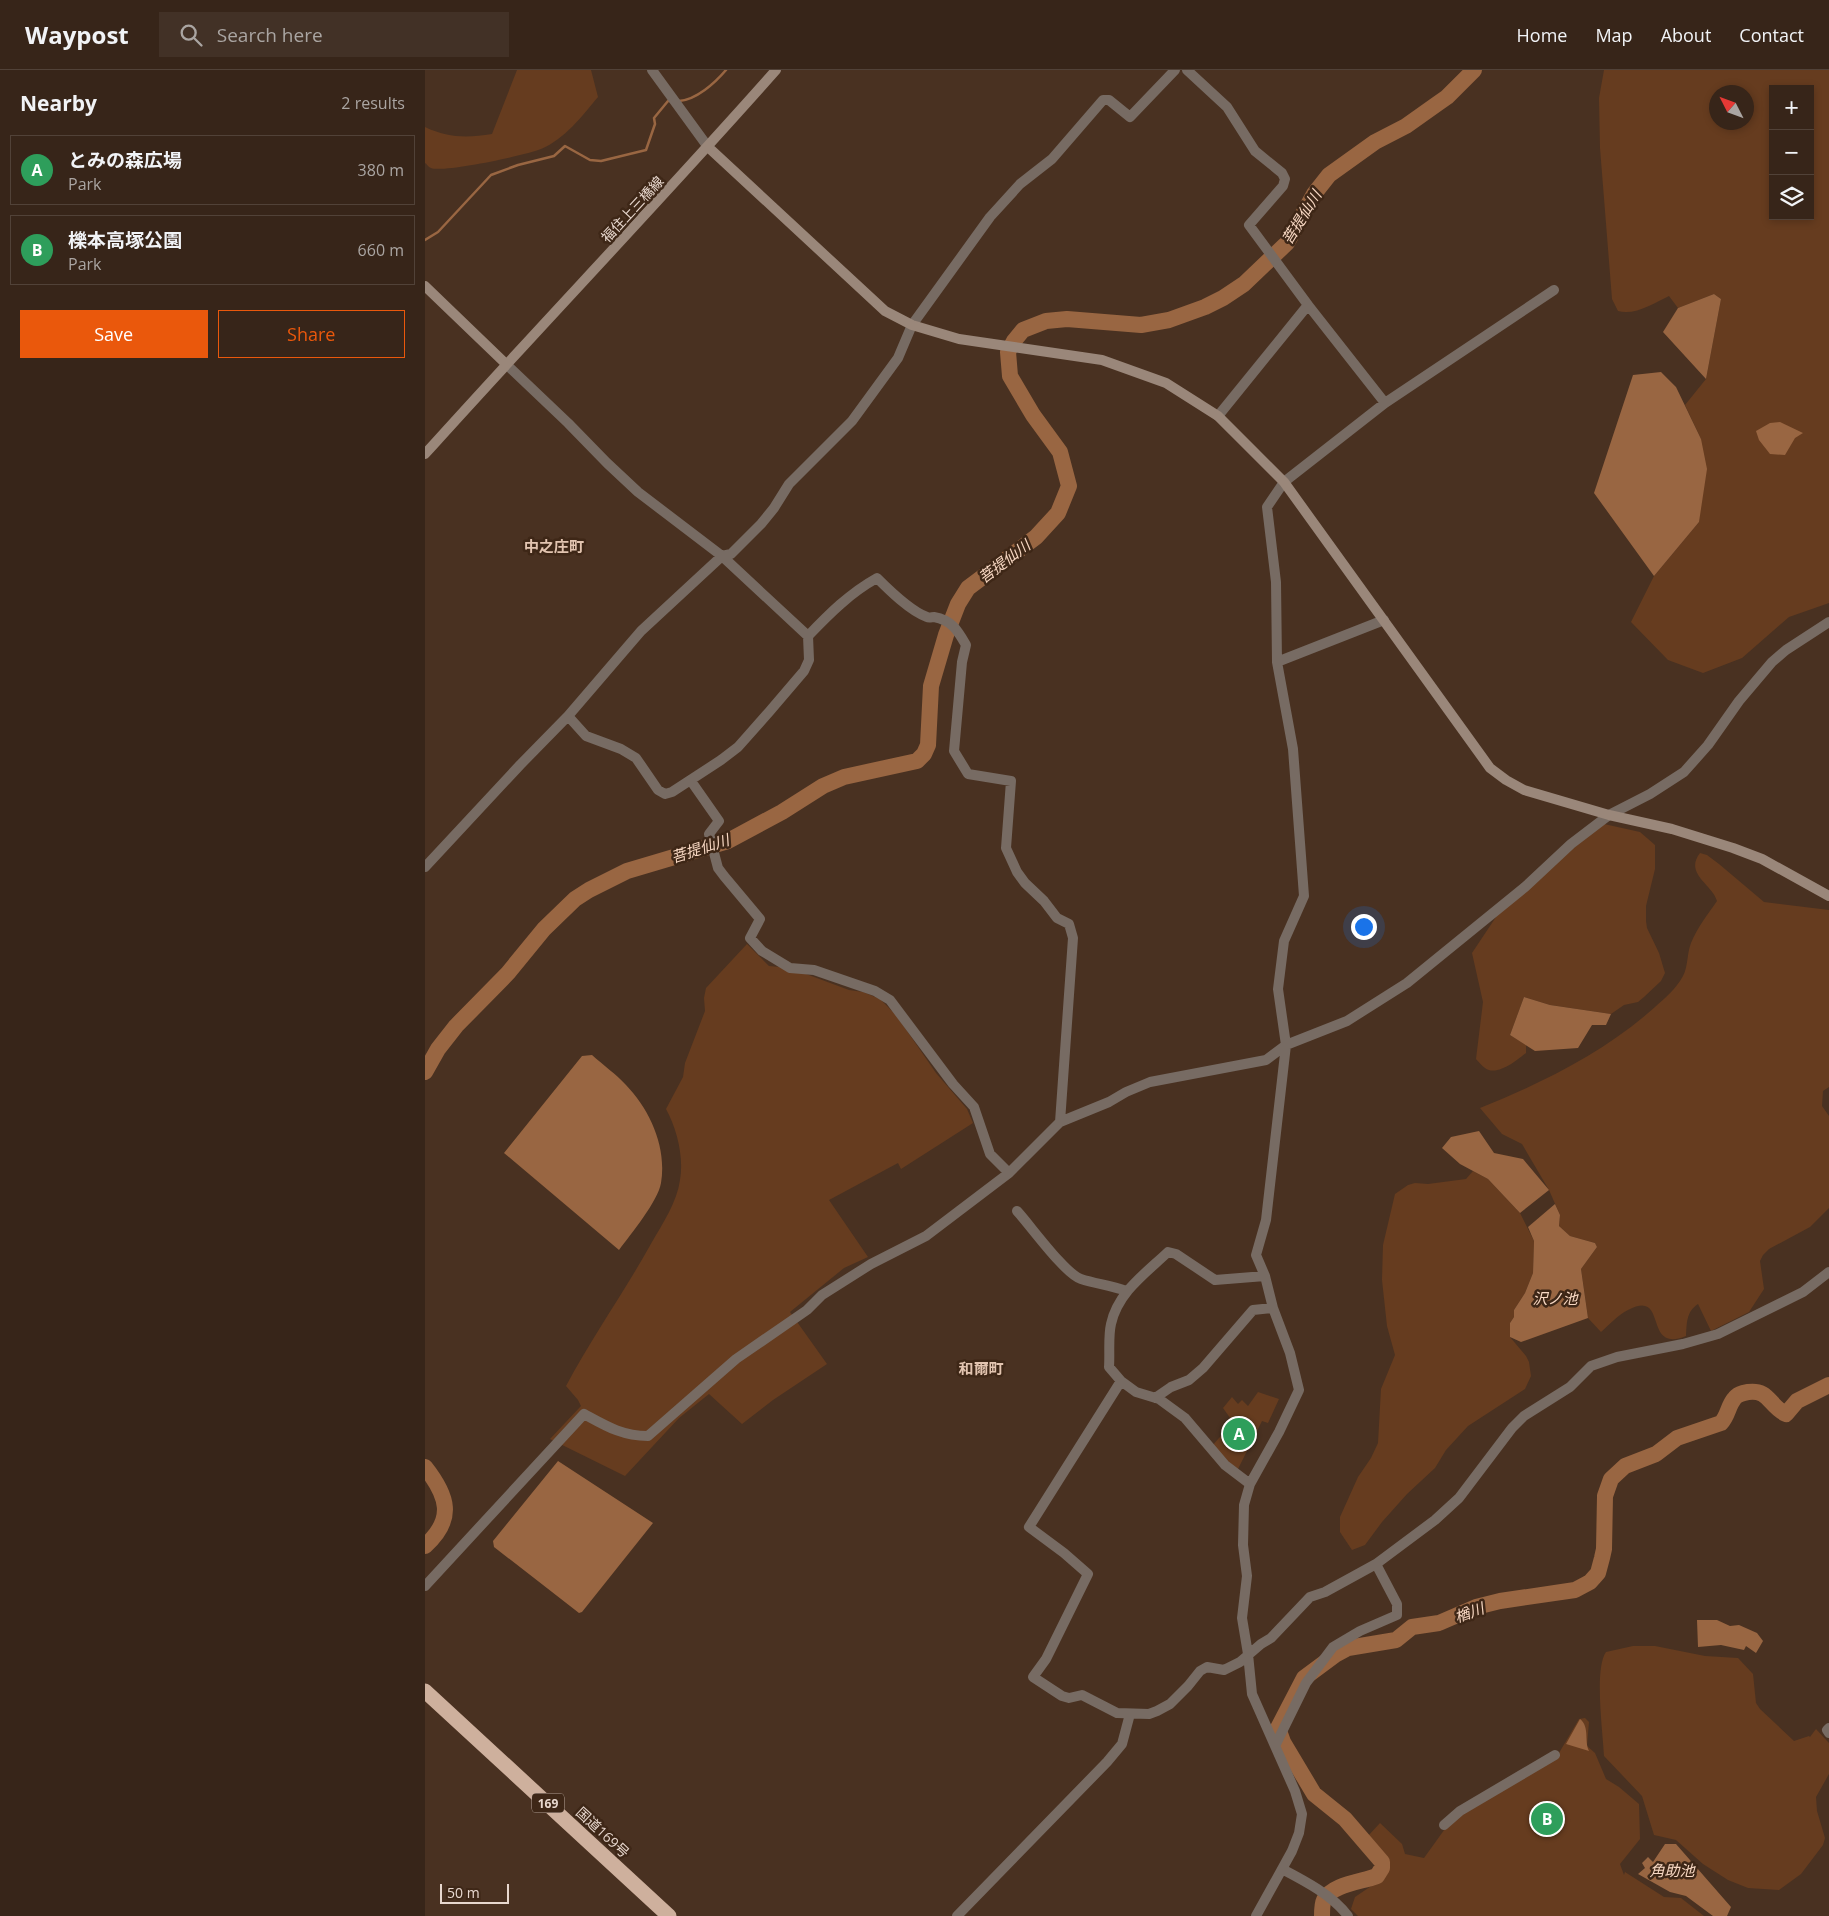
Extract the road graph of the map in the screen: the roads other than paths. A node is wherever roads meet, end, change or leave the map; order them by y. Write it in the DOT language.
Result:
graph roads {
  1 [pos="652,70"];
  2 [pos="776,70"];
  3 [pos="1175,70"];
  4 [pos="1187,70"];
  5 [pos="708,147"];
  6 [pos="425,286"];
  7 [pos="1554,290"];
  8 [pos="1308,305"];
  9 [pos="911,325"];
  10 [pos="505,364"];
  11 [pos="1385,403"];
  12 [pos="1218,416"];
  13 [pos="425,454"];
  14 [pos="1284,482"];
  15 [pos="722,556"];
  16 [pos="1383,620"];
  17 [pos="1829,622"];
  18 [pos="808,636"];
  19 [pos="1277,662"];
  20 [pos="568,716"];
  21 [pos="691,780"];
  22 [pos="1609,815"];
  23 [pos="425,867"];
  24 [pos="1829,896"];
  25 [pos="1286,1046"];
  26 [pos="1060,1122"];
  27 [pos="1009,1173"];
  28 [pos="1017,1211"];
  29 [pos="1829,1272"];
  30 [pos="1265,1276"];
  31 [pos="1126,1291"];
  32 [pos="1273,1308"];
  33 [pos="1121,1381"];
  34 [pos="1155,1398"];
  35 [pos="1250,1484"];
  36 [pos="1376,1564"];
  37 [pos="425,1586"];
  38 [pos="1249,1654"];
  39 [pos="425,1691"];
  40 [pos="1130,1714"];
  41 [pos="1829,1728"];
  42 [pos="1829,1733"];
  43 [pos="1275,1746"];
  44 [pos="1555,1754"];
  45 [pos="1444,1825"];
  46 [pos="1282,1869"];
  47 [pos="669,1916"];
  48 [pos="957,1916"];
  49 [pos="1256,1916"];
  50 [pos="1348,1916"];
  1 -- 5 [label="street"];
  2 -- 5 [label="street, 福住上三橋線"];
  3 -- 9 [label="street"];
  4 -- 8 [label="street"];
  5 -- 9 [label="street"];
  5 -- 10 [label="street, 福住上三橋線"];
  6 -- 10 [label="street"];
  7 -- 11 [label="street"];
  8 -- 11 [label="street"];
  8 -- 12 [label="street"];
  9 -- 12 [label="street"];
  9 -- 15 [label="street"];
  10 -- 13 [label="street, 福住上三橋線"];
  10 -- 15 [label="street"];
  11 -- 14 [label="street"];
  12 -- 14 [label="street"];
  14 -- 16 [label="street"];
  14 -- 19 [label="street"];
  15 -- 18 [label="street"];
  15 -- 20 [label="street"];
  16 -- 19 [label="street"];
  16 -- 22 [label="street"];
  17 -- 22 [label="street"];
  18 -- 21 [label="street"];
  18 -- 26 [label="street"];
  19 -- 25 [label="street"];
  20 -- 21 [label="street"];
  20 -- 23 [label="street"];
  21 -- 27 [label="street"];
  22 -- 24 [label="street"];
  22 -- 25 [label="street"];
  25 -- 26 [label="street"];
  25 -- 30 [label="street"];
  26 -- 27 [label="street"];
  27 -- 37 [label="street"];
  28 -- 31 [label="street"];
  29 -- 36 [label="street"];
  30 -- 31 [label="street"];
  30 -- 32 [label="street"];
  31 -- 33 [label="street"];
  32 -- 34 [label="street"];
  32 -- 35 [label="street"];
  33 -- 34 [label="street"];
  33 -- 40 [label="street"];
  34 -- 35 [label="street"];
  35 -- 38 [label="street"];
  36 -- 38 [label="street"];
  36 -- 43 [label="street"];
  38 -- 40 [label="street"];
  38 -- 43 [label="street"];
  39 -- 47 [label="highway, 国道169号 / 169"];
  40 -- 48 [label="street"];
  41 -- 42 [label="street"];
  43 -- 46 [label="street"];
  44 -- 45 [label="street"];
  46 -- 49 [label="street"];
  46 -- 50 [label="street"];
}
